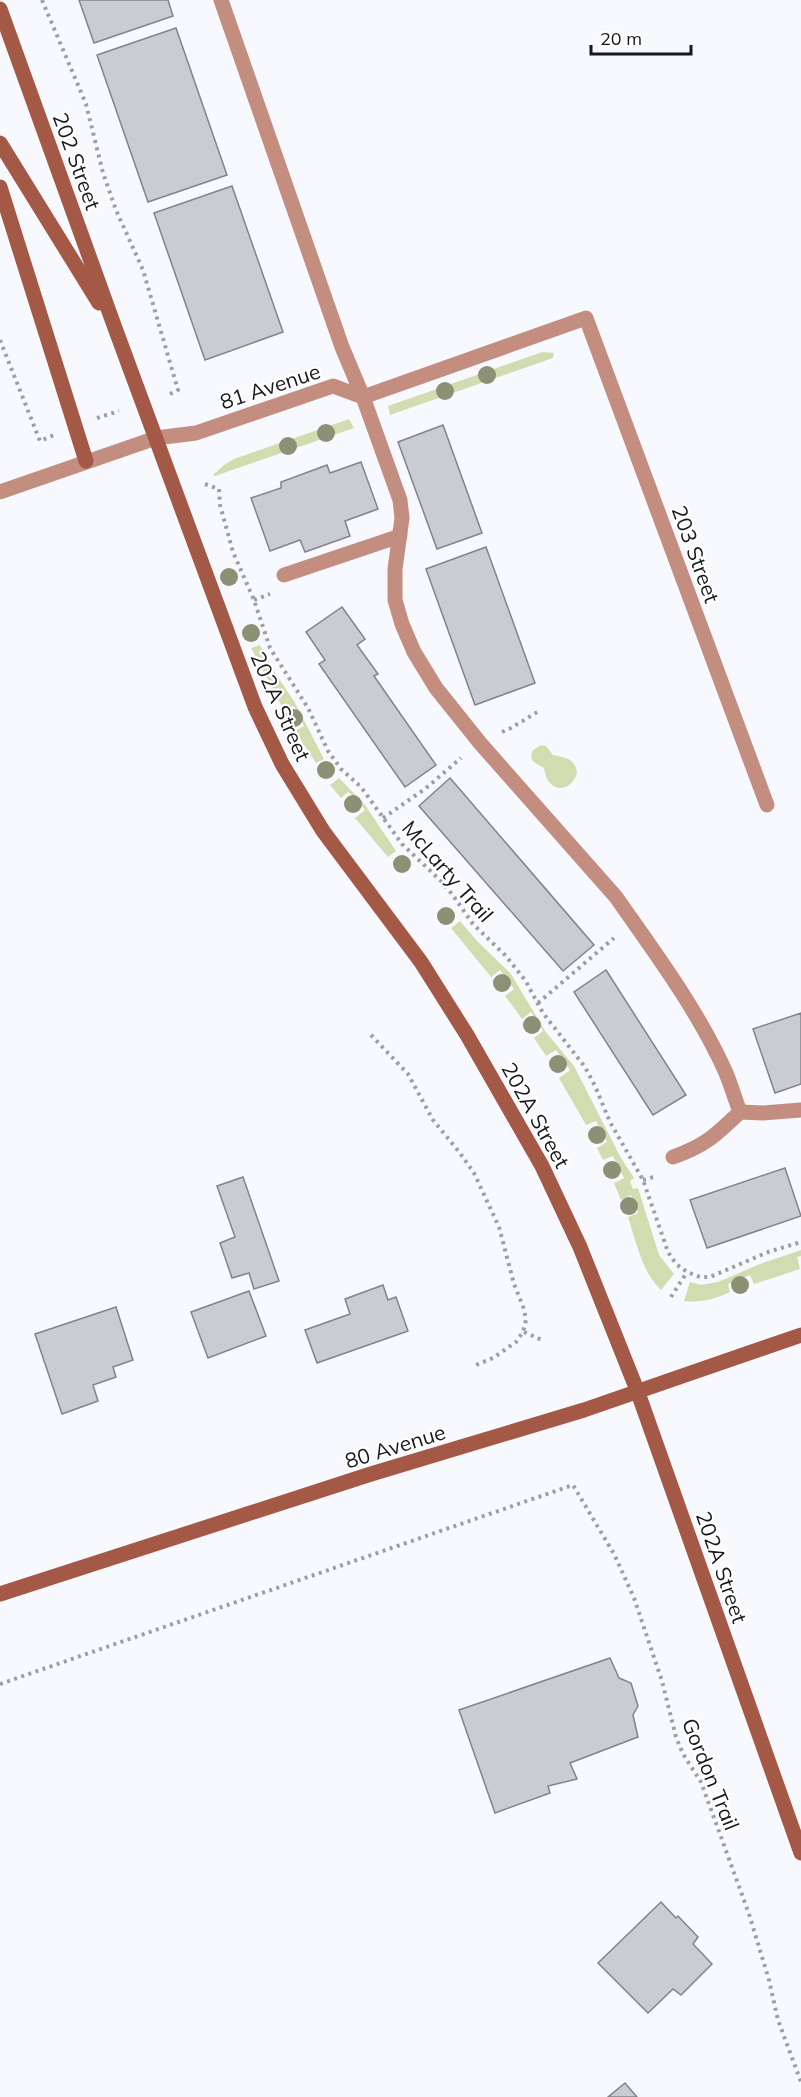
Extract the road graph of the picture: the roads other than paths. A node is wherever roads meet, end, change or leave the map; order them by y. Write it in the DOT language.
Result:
graph roads {
  1 [pos="221,0"];
  2 [pos="0,9"];
  3 [pos="0,143"];
  4 [pos="0,187"];
  5 [pos="114,328"];
  6 [pos="363,397"];
  7 [pos="156,438"];
  8 [pos="86,461"];
  9 [pos="0,492"];
  10 [pos="400,536"];
  11 [pos="284,575"];
  12 [pos="767,805"];
  13 [pos="801,1110"];
  14 [pos="740,1112"];
  15 [pos="673,1156"];
  16 [pos="801,1335"];
  17 [pos="638,1390"];
  18 [pos="0,1594"];
  19 [pos="801,1853"];
  1 -- 6 [label="street"];
  2 -- 5 [label="main road, 202 Street"];
  3 -- 5 [label="main road, 202 Street"];
  4 -- 8 [label="main road"];
  5 -- 7 [label="main road, 202 Street"];
  6 -- 7 [label="street, 81 Avenue"];
  6 -- 10 [label="street"];
  6 -- 12 [label="street, 203 Street"];
  7 -- 8 [label="street, 81 Avenue"];
  7 -- 17 [label="main road, 202A Street"];
  8 -- 9 [label="street, 81 Avenue"];
  10 -- 11 [label="street"];
  10 -- 14 [label="street"];
  13 -- 14 [label="street"];
  14 -- 15 [label="street"];
  16 -- 17 [label="main road, 80 Avenue"];
  17 -- 18 [label="main road, 80 Avenue"];
  17 -- 19 [label="main road, 202A Street"];
}
